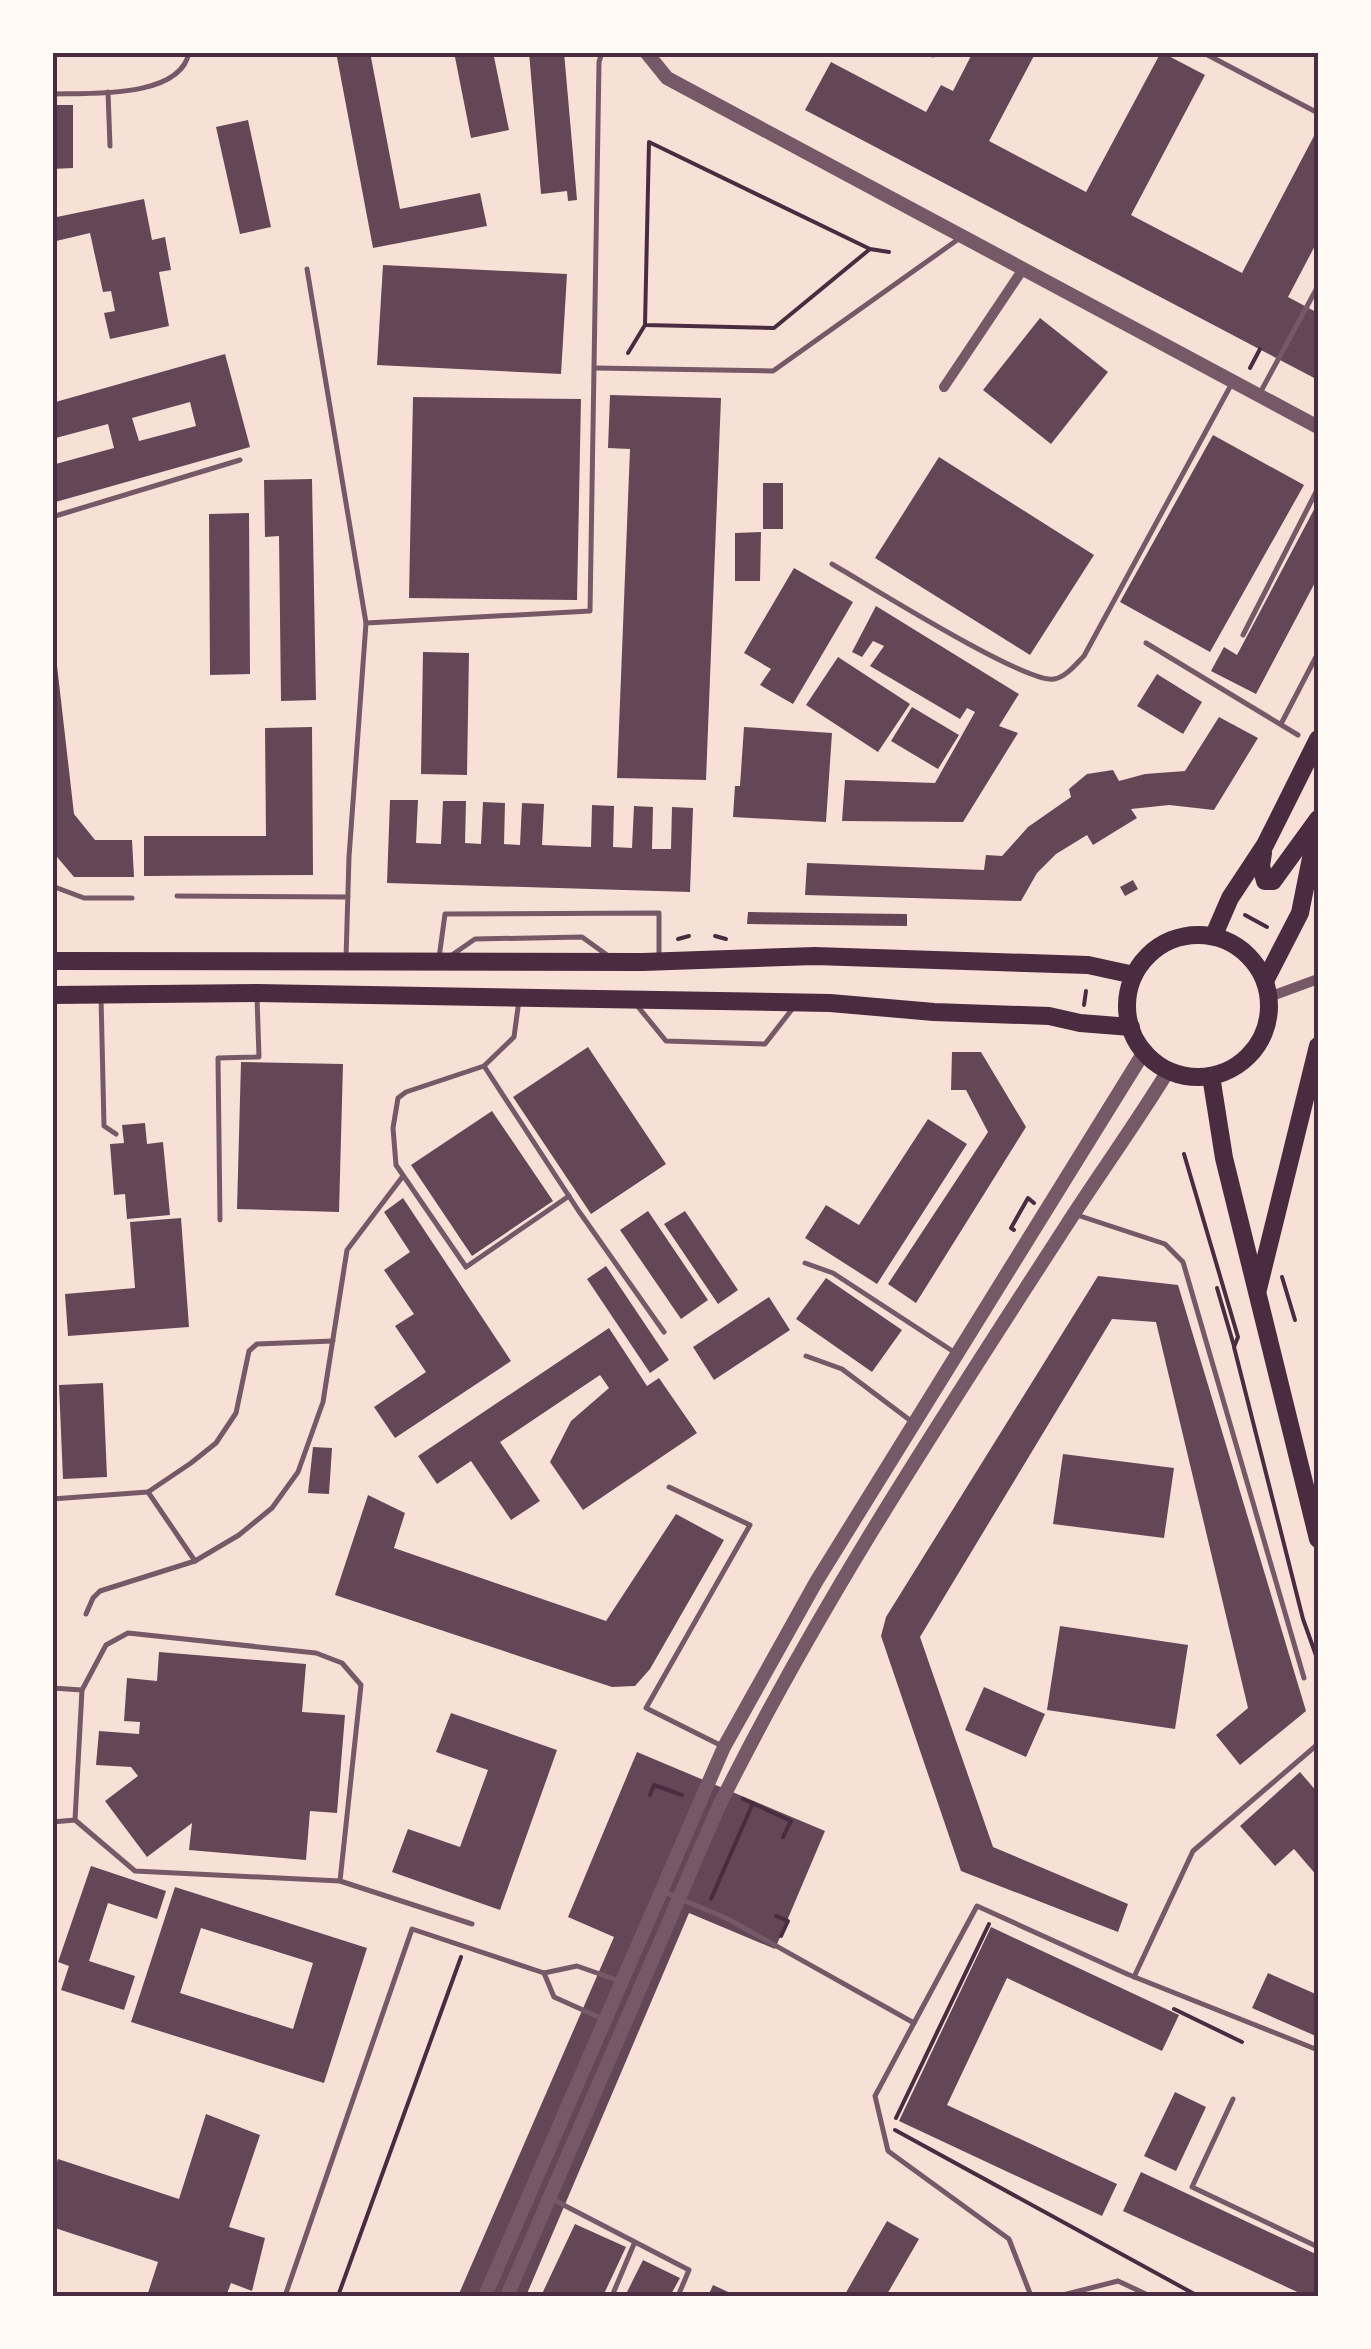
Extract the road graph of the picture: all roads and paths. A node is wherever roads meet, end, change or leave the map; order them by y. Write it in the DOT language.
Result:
graph roads {
  1 [pos="188,52"];
  2 [pos="602,52"];
  3 [pos="646,52"];
  4 [pos="925,52"];
  5 [pos="937,52"];
  6 [pos="1202,52"];
  7 [pos="108,92"];
  8 [pos="52,94"];
  9 [pos="1318,114"];
  10 [pos="110,146"];
  11 [pos="962,237"];
  12 [pos="870,250"];
  13 [pos="890,252"];
  14 [pos="307,269"];
  15 [pos="1023,270"];
  16 [pos="1318,286"];
  17 [pos="645,326"];
  18 [pos="1260,349"];
  19 [pos="628,353"];
  20 [pos="595,368"];
  21 [pos="1250,368"];
  22 [pos="1232,382"];
  23 [pos="944,387"];
  24 [pos="1258,396"];
  25 [pos="1318,427"];
  26 [pos="240,460"];
  27 [pos="1318,488"];
  28 [pos="52,516"];
  29 [pos="832,564"];
  30 [pos="366,624"];
  31 [pos="1243,635"];
  32 [pos="1146,643"];
  33 [pos="1318,653"];
  34 [pos="1281,724"];
  35 [pos="1298,734"];
  36 [pos="1318,740"];
  37 [pos="1318,821"];
  38 [pos="1265,845"];
  39 [pos="52,886"];
  40 [pos="177,896"];
  41 [pos="132,898"];
  42 [pos="348,898"];
  43 [pos="1242,913"];
  44 [pos="1267,927"];
  45 [pos="689,936"];
  46 [pos="714,936"];
  47 [pos="724,936"];
  48 [pos="1214,936"];
  49 [pos="678,939"];
  50 [pos="52,961"];
  51 [pos="346,961"];
  52 [pos="440,961"];
  53 [pos="659,961"];
  54 [pos="1134,974"];
  55 [pos="1318,979"];
  56 [pos="1267,989"];
  57 [pos="1086,991"];
  58 [pos="257,993"];
  59 [pos="101,994"];
  60 [pos="52,995"];
  61 [pos="519,997"];
  62 [pos="630,997"];
  63 [pos="796,1003"];
  64 [pos="1084,1005"];
  65 [pos="1130,1027"];
  66 [pos="1318,1046"];
  67 [pos="1144,1052"];
  68 [pos="484,1066"];
  69 [pos="1168,1071"];
  70 [pos="1211,1076"];
  71 [pos="116,1134"];
  72 [pos="1184,1154"];
  73 [pos="404,1176"];
  74 [pos="569,1196"];
  75 [pos="1028,1198"];
  76 [pos="1074,1214"];
  77 [pos="220,1220"];
  78 [pos="1011,1228"];
  79 [pos="805,1263"];
  80 [pos="1280,1269"];
  81 [pos="1217,1288"];
  82 [pos="1257,1294"];
  83 [pos="1295,1320"];
  84 [pos="664,1332"];
  85 [pos="333,1341"];
  86 [pos="1234,1346"];
  87 [pos="957,1353"];
  88 [pos="806,1356"];
  89 [pos="913,1423"];
  90 [pos="670,1487"];
  91 [pos="148,1492"];
  92 [pos="52,1499"];
  93 [pos="1318,1539"];
  94 [pos="195,1561"];
  95 [pos="86,1614"];
  96 [pos="1318,1661"];
  97 [pos="1304,1678"];
  98 [pos="52,1688"];
  99 [pos="82,1690"];
  100 [pos="1318,1744"];
  101 [pos="724,1747"];
  102 [pos="650,1795"];
  103 [pos="700,1802"];
  104 [pos="76,1820"];
  105 [pos="52,1822"];
  106 [pos="783,1837"];
  107 [pos="340,1881"];
  108 [pos="661,1891"];
  109 [pos="679,1898"];
  110 [pos="708,1907"];
  111 [pos="776,1916"];
  112 [pos="991,1919"];
  113 [pos="472,1924"];
  114 [pos="780,1938"];
  115 [pos="465,1946"];
  116 [pos="544,1974"];
  117 [pos="1134,1977"];
  118 [pos="622,1982"];
  119 [pos="1174,2009"];
  120 [pos="605,2020"];
  121 [pos="914,2023"];
  122 [pos="1242,2042"];
  123 [pos="1318,2050"];
  124 [pos="1233,2099"];
  125 [pos="549,2197"];
  126 [pos="634,2244"];
  127 [pos="1318,2247"];
  128 [pos="286,2296"];
  129 [pos="338,2296"];
  130 [pos="484,2296"];
  131 [pos="506,2296"];
  132 [pos="612,2296"];
  133 [pos="678,2296"];
  134 [pos="1031,2296"];
  135 [pos="1060,2296"];
  136 [pos="1150,2296"];
  137 [pos="1198,2296"];
  1 -- 7 [label="lane"];
  2 -- 20 [label="lane"];
  3 -- 11 [label="street"];
  4 -- 5 [label="lane"];
  6 -- 9 [label="lane"];
  7 -- 8 [label="lane"];
  7 -- 10 [label="lane"];
  11 -- 15 [label="street"];
  11 -- 20 [label="lane"];
  12 -- 13 [label="path"];
  12 -- 17 [label="path"];
  12 -- 17 [label="path"];
  14 -- 30 [label="lane"];
  15 -- 22 [label="street"];
  15 -- 23 [label="street"];
  16 -- 24 [label="lane"];
  17 -- 19 [label="path"];
  18 -- 21 [label="path"];
  20 -- 30 [label="lane"];
  22 -- 24 [label="street"];
  22 -- 29 [label="lane"];
  24 -- 25 [label="street"];
  26 -- 28 [label="lane"];
  27 -- 31 [label="lane"];
  30 -- 42 [label="lane"];
  32 -- 34 [label="lane"];
  33 -- 34 [label="lane"];
  34 -- 35 [label="lane"];
  36 -- 38 [label="main road"];
  37 -- 38 [label="main road"];
  37 -- 56 [label="main road"];
  38 -- 48 [label="main road"];
  39 -- 41 [label="lane"];
  40 -- 42 [label="lane"];
  42 -- 51 [label="lane"];
  43 -- 44 [label="path"];
  45 -- 49 [label="path"];
  46 -- 47 [label="path"];
  48 -- 54 [label="main road"];
  48 -- 56 [label="main road"];
  50 -- 51 [label="main road"];
  51 -- 52 [label="main road"];
  52 -- 53 [label="main road"];
  52 -- 53 [label="lane"];
  53 -- 54 [label="main road"];
  54 -- 65 [label="main road"];
  55 -- 56 [label="street"];
  56 -- 70 [label="main road"];
  57 -- 64 [label="path"];
  58 -- 59 [label="main road"];
  58 -- 61 [label="main road"];
  58 -- 77 [label="lane"];
  59 -- 60 [label="main road"];
  59 -- 71 [label="lane"];
  61 -- 62 [label="main road"];
  61 -- 68 [label="lane"];
  62 -- 63 [label="main road"];
  62 -- 63 [label="lane"];
  63 -- 65 [label="main road"];
  65 -- 67 [label="main road"];
  66 -- 82 [label="main road"];
  67 -- 69 [label="main road"];
  67 -- 87 [label="street"];
  68 -- 73 [label="lane"];
  68 -- 74 [label="lane"];
  69 -- 70 [label="main road"];
  69 -- 76 [label="street"];
  70 -- 82 [label="main road"];
  72 -- 86 [label="path"];
  73 -- 74 [label="lane"];
  73 -- 85 [label="lane"];
  74 -- 84 [label="lane"];
  75 -- 78 [label="path"];
  76 -- 97 [label="lane"];
  76 -- 109 [label="street"];
  79 -- 87 [label="lane"];
  80 -- 83 [label="path"];
  81 -- 86 [label="path"];
  82 -- 93 [label="main road"];
  85 -- 91 [label="lane"];
  85 -- 94 [label="lane"];
  86 -- 96 [label="path"];
  87 -- 89 [label="street"];
  88 -- 89 [label="lane"];
  89 -- 101 [label="street"];
  90 -- 101 [label="lane"];
  91 -- 92 [label="lane"];
  91 -- 94 [label="lane"];
  94 -- 95 [label="lane"];
  98 -- 99 [label="lane"];
  99 -- 104 [label="lane"];
  99 -- 107 [label="lane"];
  100 -- 117 [label="lane"];
  101 -- 103 [label="street"];
  102 -- 103 [label="path"];
  103 -- 108 [label="street"];
  104 -- 105 [label="lane"];
  104 -- 107 [label="lane"];
  106 -- 110 [label="path"];
  107 -- 113 [label="lane"];
  108 -- 109 [label="lane"];
  108 -- 118 [label="street"];
  109 -- 121 [label="lane"];
  109 -- 125 [label="street"];
  111 -- 114 [label="path"];
  112 -- 137 [label="path"];
  115 -- 116 [label="lane"];
  115 -- 128 [label="lane"];
  115 -- 129 [label="path"];
  116 -- 118 [label="lane"];
  116 -- 120 [label="lane"];
  117 -- 121 [label="lane"];
  117 -- 123 [label="lane"];
  118 -- 120 [label="street"];
  119 -- 122 [label="path"];
  120 -- 130 [label="street"];
  121 -- 134 [label="lane"];
  124 -- 127 [label="lane"];
  125 -- 126 [label="lane"];
  125 -- 131 [label="street"];
  126 -- 132 [label="lane"];
  126 -- 133 [label="lane"];
  135 -- 136 [label="lane"];
}
